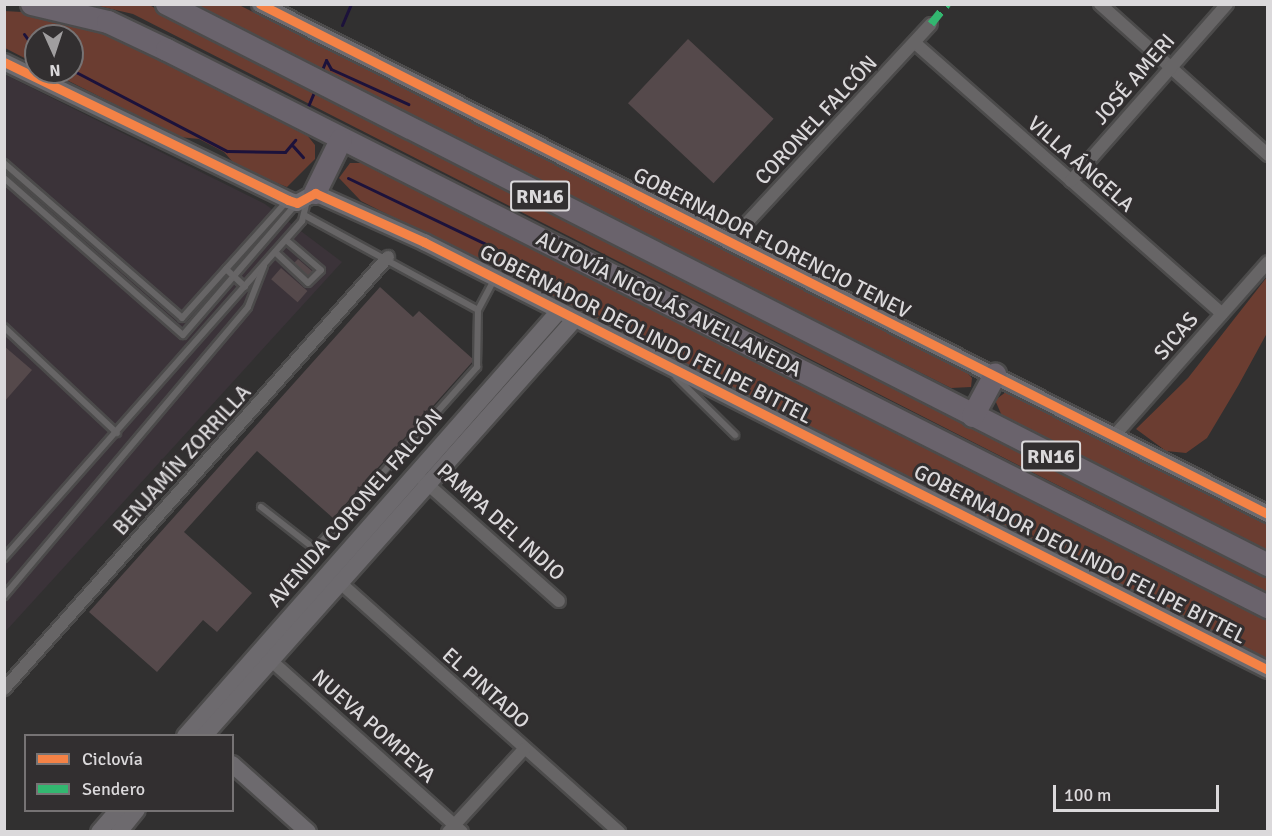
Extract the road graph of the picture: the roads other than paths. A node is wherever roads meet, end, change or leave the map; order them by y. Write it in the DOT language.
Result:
graph roads {
  1 [pos="32,4"];
  2 [pos="167,4"];
  3 [pos="260,4"];
  4 [pos="1100,4"];
  5 [pos="1227,4"];
  6 [pos="931,24"];
  7 [pos="915,43"];
  8 [pos="4,62"];
  9 [pos="1170,67"];
  10 [pos="341,140"];
  11 [pos="1268,155"];
  12 [pos="4,163"];
  13 [pos="20,176"];
  14 [pos="4,178"];
  15 [pos="1071,181"];
  16 [pos="12,185"];
  17 [pos="40,194"];
  18 [pos="302,202"];
  19 [pos="32,203"];
  20 [pos="62,214"];
  21 [pos="54,223"];
  22 [pos="82,232"];
  23 [pos="286,240"];
  24 [pos="75,241"];
  25 [pos="729,242"];
  26 [pos="102,250"];
  27 [pos="274,252"];
  28 [pos="388,257"];
  29 [pos="94,259"];
  30 [pos="1268,262"];
  31 [pos="264,264"];
  32 [pos="123,269"];
  33 [pos="226,269"];
  34 [pos="234,276"];
  35 [pos="115,278"];
  36 [pos="495,278"];
  37 [pos="245,286"];
  38 [pos="478,310"];
  39 [pos="559,311"];
  40 [pos="1222,314"];
  41 [pos="182,318"];
  42 [pos="575,319"];
  43 [pos="191,326"];
  44 [pos="4,327"];
  45 [pos="173,327"];
  46 [pos="183,335"];
  47 [pos="194,344"];
  48 [pos="658,359"];
  49 [pos="994,375"];
  50 [pos="973,416"];
  51 [pos="117,433"];
  52 [pos="735,435"];
  53 [pos="1114,436"];
  54 [pos="422,478"];
  55 [pos="261,507"];
  56 [pos="1268,514"];
  57 [pos="4,558"];
  58 [pos="1268,565"];
  59 [pos="334,577"];
  60 [pos="4,596"];
  61 [pos="559,601"];
  62 [pos="1268,607"];
  63 [pos="265,655"];
  64 [pos="1268,670"];
  65 [pos="4,689"];
  66 [pos="196,733"];
  67 [pos="524,749"];
  68 [pos="234,766"];
  69 [pos="117,812"];
  70 [pos="134,812"];
  71 [pos="455,829"];
  72 [pos="107,830"];
  73 [pos="308,831"];
  74 [pos="619,831"];
  1 -- 10 [label="highway, AUTOVÍA NICOLÁS AVELLANEDA / RN16"];
  2 -- 50 [label="highway, AUTOVÍA NICOLÁS AVELLANEDA / RN16"];
  3 -- 25 [label="street, GOBERNADOR FLORENCIO TENEV"];
  4 -- 9 [label="street"];
  5 -- 9 [label="street, JOSÉ AMERI"];
  6 -- 7 [label="street, CORONEL FALCÓN"];
  7 -- 15 [label="street, VILLA ÁNGELA"];
  7 -- 25 [label="street, CORONEL FALCÓN"];
  8 -- 18 [label="street, GOBERNADOR DEOLINDO FELIPE BITTEL"];
  9 -- 11 [label="street"];
  9 -- 15 [label="street, JOSÉ AMERI"];
  10 -- 18 [label="highway"];
  10 -- 62 [label="highway, AUTOVÍA NICOLÁS AVELLANEDA / RN16"];
  12 -- 13 [label="lane"];
  13 -- 16 [label="lane"];
  13 -- 17 [label="lane"];
  14 -- 16 [label="lane"];
  15 -- 40 [label="street, VILLA ÁNGELA"];
  16 -- 19 [label="lane"];
  17 -- 19 [label="lane"];
  17 -- 20 [label="lane"];
  18 -- 23 [label="lane"];
  18 -- 28 [label="lane"];
  18 -- 33 [label="lane"];
  18 -- 34 [label="lane"];
  18 -- 36 [label="street, GOBERNADOR DEOLINDO FELIPE BITTEL"];
  19 -- 21 [label="lane"];
  20 -- 21 [label="lane"];
  20 -- 22 [label="lane"];
  21 -- 24 [label="lane"];
  22 -- 24 [label="lane"];
  22 -- 26 [label="lane"];
  23 -- 27 [label="lane"];
  23 -- 27 [label="lane"];
  24 -- 29 [label="lane"];
  25 -- 49 [label="street, GOBERNADOR FLORENCIO TENEV"];
  26 -- 29 [label="lane"];
  26 -- 32 [label="lane"];
  27 -- 31 [label="lane"];
  28 -- 38 [label="lane"];
  28 -- 65 [label="street, BENJAMÍN ZORRILLA"];
  29 -- 35 [label="lane"];
  30 -- 40 [label="street, SICAS"];
  31 -- 37 [label="lane"];
  31 -- 60 [label="lane"];
  32 -- 35 [label="lane"];
  32 -- 41 [label="lane"];
  33 -- 34 [label="lane"];
  33 -- 41 [label="lane"];
  34 -- 37 [label="lane"];
  34 -- 43 [label="lane"];
  35 -- 45 [label="lane"];
  36 -- 38 [label="lane"];
  36 -- 39 [label="street, GOBERNADOR DEOLINDO FELIPE BITTEL"];
  37 -- 47 [label="lane"];
  38 -- 55 [label="lane"];
  39 -- 42 [label="street, GOBERNADOR DEOLINDO FELIPE BITTEL"];
  39 -- 54 [label="street, AVENIDA CORONEL FALCÓN"];
  40 -- 53 [label="street, SICAS"];
  41 -- 43 [label="lane"];
  41 -- 45 [label="lane"];
  42 -- 48 [label="street, GOBERNADOR DEOLINDO FELIPE BITTEL"];
  42 -- 54 [label="street, AVENIDA CORONEL FALCÓN"];
  43 -- 46 [label="lane"];
  44 -- 51 [label="lane"];
  45 -- 46 [label="lane"];
  46 -- 47 [label="lane"];
  47 -- 51 [label="lane"];
  48 -- 52 [label="lane"];
  48 -- 64 [label="street, GOBERNADOR DEOLINDO FELIPE BITTEL"];
  49 -- 50 [label="highway"];
  49 -- 53 [label="street, GOBERNADOR FLORENCIO TENEV"];
  50 -- 58 [label="highway, AUTOVÍA NICOLÁS AVELLANEDA / RN16"];
  51 -- 57 [label="lane"];
  53 -- 56 [label="street, GOBERNADOR FLORENCIO TENEV"];
  54 -- 59 [label="street, AVENIDA CORONEL FALCÓN"];
  54 -- 61 [label="street, PAMPA DEL INDIO"];
  59 -- 63 [label="street, AVENIDA CORONEL FALCÓN"];
  59 -- 67 [label="street, EL PINTADO"];
  63 -- 66 [label="street, AVENIDA CORONEL FALCÓN"];
  63 -- 71 [label="street, NUEVA POMPEYA"];
  67 -- 71 [label="street"];
  67 -- 74 [label="street, EL PINTADO"];
  68 -- 73 [label="street"];
  69 -- 72 [label="street"];
  70 -- 72 [label="street"];
}
